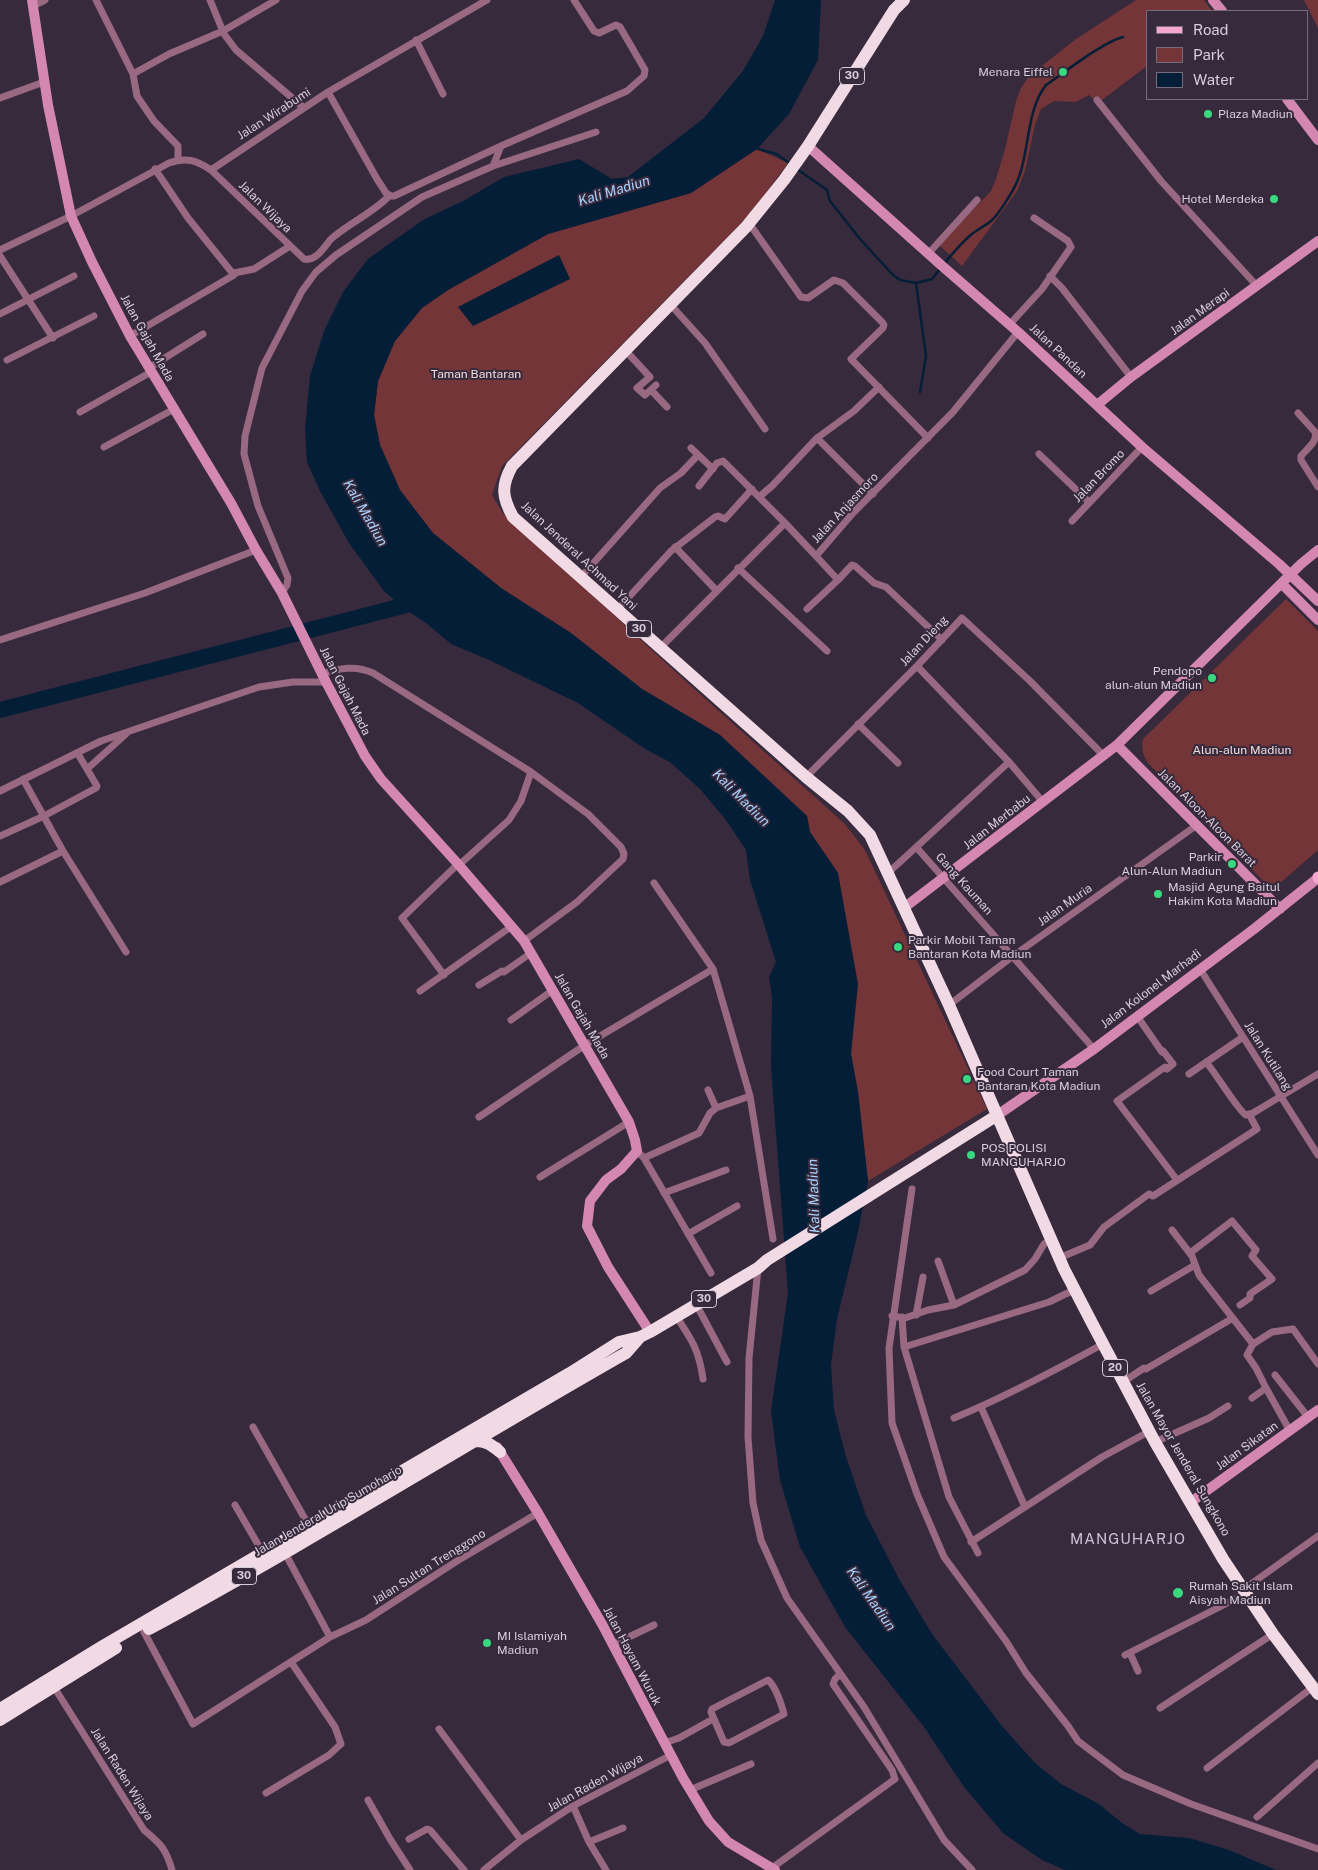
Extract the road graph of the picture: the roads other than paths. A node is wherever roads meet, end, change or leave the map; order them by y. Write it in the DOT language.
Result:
graph roads {
  1 [pos="45,0"];
  2 [pos="96,0"];
  3 [pos="210,0"];
  4 [pos="276,0"];
  5 [pos="486,0"];
  6 [pos="574,0"];
  7 [pos="904,0"];
  8 [pos="1213,0"];
  9 [pos="32,3"];
  10 [pos="1221,10"];
  11 [pos="223,31"];
  12 [pos="416,40"];
  13 [pos="133,74"];
  14 [pos="44,82"];
  15 [pos="328,92"];
  16 [pos="443,94"];
  17 [pos="0,98"];
  18 [pos="1097,100"];
  19 [pos="1288,100"];
  20 [pos="304,108"];
  21 [pos="596,132"];
  22 [pos="1316,136"];
  23 [pos="501,146"];
  24 [pos="805,149"];
  25 [pos="178,160"];
  26 [pos="493,166"];
  27 [pos="155,169"];
  28 [pos="211,170"];
  29 [pos="389,196"];
  30 [pos="977,200"];
  31 [pos="71,216"];
  32 [pos="1034,218"];
  33 [pos="749,223"];
  34 [pos="1318,241"];
  35 [pos="290,246"];
  36 [pos="0,250"];
  37 [pos="928,254"];
  38 [pos="0,256"];
  39 [pos="234,273"];
  40 [pos="74,276"];
  41 [pos="1049,278"];
  42 [pos="1256,286"];
  43 [pos="27,300"];
  44 [pos="670,304"];
  45 [pos="0,314"];
  46 [pos="94,316"];
  47 [pos="1010,324"];
  48 [pos="1018,332"];
  49 [pos="204,334"];
  50 [pos="130,336"];
  51 [pos="53,338"];
  52 [pos="625,350"];
  53 [pos="7,360"];
  54 [pos="150,370"];
  55 [pos="1132,377"];
  56 [pos="879,387"];
  57 [pos="1097,405"];
  58 [pos="667,407"];
  59 [pos="174,409"];
  60 [pos="80,412"];
  61 [pos="1298,413"];
  62 [pos="765,429"];
  63 [pos="817,438"];
  64 [pos="928,438"];
  65 [pos="104,447"];
  66 [pos="1142,447"];
  67 [pos="692,448"];
  68 [pos="698,454"];
  69 [pos="1039,454"];
  70 [pos="713,469"];
  71 [pos="699,486"];
  72 [pos="1318,487"];
  73 [pos="752,489"];
  74 [pos="873,494"];
  75 [pos="759,497"];
  76 [pos="1089,502"];
  77 [pos="1072,521"];
  78 [pos="785,523"];
  79 [pos="676,547"];
  80 [pos="256,550"];
  81 [pos="1318,550"];
  82 [pos="816,556"];
  83 [pos="738,568"];
  84 [pos="1291,575"];
  85 [pos="581,577"];
  86 [pos="838,580"];
  87 [pos="1282,584"];
  88 [pos="716,590"];
  89 [pos="282,594"];
  90 [pos="1318,601"];
  91 [pos="618,610"];
  92 [pos="807,610"];
  93 [pos="1318,620"];
  94 [pos="0,640"];
  95 [pos="942,640"];
  96 [pos="660,648"];
  97 [pos="827,651"];
  98 [pos="917,666"];
  99 [pos="324,678"];
  100 [pos="858,724"];
  101 [pos="130,730"];
  102 [pos="1117,745"];
  103 [pos="78,754"];
  104 [pos="1103,755"];
  105 [pos="1009,762"];
  106 [pos="898,764"];
  107 [pos="87,769"];
  108 [pos="531,772"];
  109 [pos="806,776"];
  110 [pos="23,779"];
  111 [pos="0,791"];
  112 [pos="1043,802"];
  113 [pos="44,816"];
  114 [pos="1197,825"];
  115 [pos="0,836"];
  116 [pos="917,848"];
  117 [pos="63,851"];
  118 [pos="459,865"];
  119 [pos="888,873"];
  120 [pos="944,878"];
  121 [pos="1318,878"];
  122 [pos="0,882"];
  123 [pos="654,883"];
  124 [pos="905,907"];
  125 [pos="1280,909"];
  126 [pos="512,926"];
  127 [pos="524,941"];
  128 [pos="126,952"];
  129 [pos="531,953"];
  130 [pos="1013,956"];
  131 [pos="713,969"];
  132 [pos="1200,969"];
  133 [pos="444,975"];
  134 [pos="479,985"];
  135 [pos="553,990"];
  136 [pos="420,991"];
  137 [pos="949,1005"];
  138 [pos="1137,1016"];
  139 [pos="511,1020"];
  140 [pos="1243,1037"];
  141 [pos="585,1045"];
  142 [pos="1094,1049"];
  143 [pos="1206,1062"];
  144 [pos="1189,1074"];
  145 [pos="1318,1074"];
  146 [pos="708,1090"];
  147 [pos="750,1096"];
  148 [pos="1280,1096"];
  149 [pos="716,1108"];
  150 [pos="1249,1114"];
  151 [pos="479,1117"];
  152 [pos="993,1118"];
  153 [pos="628,1122"];
  154 [pos="640,1155"];
  155 [pos="1318,1155"];
  156 [pos="726,1170"];
  157 [pos="540,1177"];
  158 [pos="1177,1180"];
  159 [pos="912,1189"];
  160 [pos="664,1193"];
  161 [pos="737,1206"];
  162 [pos="1172,1230"];
  163 [pos="688,1234"];
  164 [pos="1051,1238"];
  165 [pos="773,1239"];
  166 [pos="1190,1254"];
  167 [pos="1059,1258"];
  168 [pos="938,1261"];
  169 [pos="762,1264"];
  170 [pos="1195,1265"];
  171 [pos="711,1273"];
  172 [pos="923,1277"];
  173 [pos="1076,1290"];
  174 [pos="1151,1291"];
  175 [pos="696,1304"];
  176 [pos="954,1305"];
  177 [pos="1240,1305"];
  178 [pos="916,1315"];
  179 [pos="676,1316"];
  180 [pos="892,1316"];
  181 [pos="902,1317"];
  182 [pos="1233,1318"];
  183 [pos="645,1335"];
  184 [pos="1103,1344"];
  185 [pos="1253,1344"];
  186 [pos="904,1347"];
  187 [pos="727,1362"];
  188 [pos="1318,1364"];
  189 [pos="1275,1375"];
  190 [pos="703,1379"];
  191 [pos="1123,1382"];
  192 [pos="1266,1388"];
  193 [pos="1252,1398"];
  194 [pos="1228,1406"];
  195 [pos="980,1407"];
  196 [pos="1318,1410"];
  197 [pos="1308,1417"];
  198 [pos="954,1418"];
  199 [pos="252,1427"];
  200 [pos="485,1428"];
  201 [pos="1290,1430"];
  202 [pos="1153,1437"];
  203 [pos="473,1441"];
  204 [pos="500,1452"];
  205 [pos="1191,1502"];
  206 [pos="235,1504"];
  207 [pos="1026,1507"];
  208 [pos="538,1513"];
  209 [pos="309,1526"];
  210 [pos="1318,1536"];
  211 [pos="971,1542"];
  212 [pos="978,1552"];
  213 [pos="263,1553"];
  214 [pos="285,1553"];
  215 [pos="1245,1591"];
  216 [pos="654,1625"];
  217 [pos="144,1632"];
  218 [pos="1273,1634"];
  219 [pos="330,1637"];
  220 [pos="612,1645"];
  221 [pos="291,1662"];
  222 [pos="1138,1671"];
  223 [pos="840,1674"];
  224 [pos="54,1687"];
  225 [pos="1315,1691"];
  226 [pos="0,1708"];
  227 [pos="1160,1708"];
  228 [pos="713,1719"];
  229 [pos="0,1720"];
  230 [pos="439,1729"];
  231 [pos="664,1743"];
  232 [pos="671,1755"];
  233 [pos="1318,1763"];
  234 [pos="751,1764"];
  235 [pos="1208,1768"];
  236 [pos="690,1790"];
  237 [pos="266,1792"];
  238 [pos="368,1800"];
  239 [pos="573,1806"];
  240 [pos="1257,1817"];
  241 [pos="623,1828"];
  242 [pos="408,1839"];
  243 [pos="521,1840"];
  244 [pos="589,1842"];
  245 [pos="1318,1850"];
  246 [pos="772,1869"];
  247 [pos="172,1870"];
  248 [pos="410,1870"];
  249 [pos="464,1870"];
  250 [pos="484,1870"];
  251 [pos="606,1870"];
  252 [pos="972,1870"];
  1 -- 9 [label="street"];
  2 -- 13 [label="street"];
  3 -- 11 [label="street"];
  4 -- 11 [label="street"];
  5 -- 12 [label="street, Jalan Wirabumi"];
  6 -- 23 [label="street"];
  7 -- 24 [label="highway, Jalan Jenderal Achmad Yani / 30"];
  8 -- 10 [label="street"];
  9 -- 14 [label="street, Jalan Gajah Mada"];
  11 -- 13 [label="street"];
  11 -- 20 [label="street"];
  12 -- 15 [label="street, Jalan Wirabumi"];
  12 -- 16 [label="street"];
  13 -- 25 [label="street"];
  14 -- 17 [label="street"];
  14 -- 31 [label="street, Jalan Gajah Mada"];
  15 -- 20 [label="street, Jalan Wirabumi"];
  15 -- 29 [label="street"];
  18 -- 42 [label="street"];
  19 -- 22 [label="street"];
  20 -- 28 [label="street, Jalan Wirabumi"];
  21 -- 26 [label="street"];
  23 -- 26 [label="street"];
  23 -- 29 [label="street"];
  24 -- 33 [label="highway, Jalan Jenderal Achmad Yani / 30"];
  24 -- 37 [label="street, Jalan Pandan"];
  25 -- 27 [label="street"];
  25 -- 28 [label="street"];
  26 -- 89 [label="street"];
  27 -- 31 [label="street"];
  27 -- 39 [label="street"];
  28 -- 35 [label="street, Jalan Wijaya"];
  29 -- 35 [label="street, Jalan Wijaya"];
  30 -- 37 [label="street"];
  31 -- 36 [label="street"];
  31 -- 50 [label="street, Jalan Gajah Mada"];
  32 -- 41 [label="street"];
  33 -- 44 [label="highway, Jalan Jenderal Achmad Yani / 30"];
  33 -- 56 [label="street"];
  34 -- 42 [label="street, Jalan Merapi"];
  35 -- 39 [label="street"];
  37 -- 47 [label="street, Jalan Pandan"];
  38 -- 43 [label="street"];
  39 -- 50 [label="street"];
  40 -- 43 [label="street"];
  41 -- 47 [label="street"];
  41 -- 55 [label="street"];
  42 -- 55 [label="street, Jalan Merapi"];
  43 -- 45 [label="street"];
  43 -- 51 [label="street"];
  44 -- 52 [label="highway, Jalan Jenderal Achmad Yani / 30"];
  44 -- 62 [label="street"];
  46 -- 51 [label="street"];
  47 -- 48 [label="street, Jalan Pandan"];
  48 -- 57 [label="street, Jalan Pandan"];
  48 -- 64 [label="street, Jalan Anjasmoro"];
  49 -- 54 [label="street"];
  50 -- 54 [label="street, Jalan Gajah Mada"];
  51 -- 53 [label="street"];
  52 -- 58 [label="street"];
  52 -- 85 [label="highway, Jalan Jenderal Achmad Yani / 30"];
  54 -- 59 [label="street, Jalan Gajah Mada"];
  54 -- 60 [label="street"];
  55 -- 57 [label="street, Jalan Merapi"];
  56 -- 63 [label="street"];
  56 -- 64 [label="street"];
  57 -- 66 [label="street, Jalan Pandan"];
  59 -- 65 [label="street"];
  59 -- 80 [label="street, Jalan Gajah Mada"];
  61 -- 72 [label="street"];
  63 -- 74 [label="street"];
  63 -- 75 [label="street"];
  64 -- 74 [label="street, Jalan Anjasmoro"];
  66 -- 76 [label="street, Jalan Bromo"];
  66 -- 84 [label="street, Jalan Pandan"];
  67 -- 68 [label="street"];
  68 -- 70 [label="street"];
  68 -- 85 [label="street"];
  69 -- 76 [label="street"];
  70 -- 71 [label="street"];
  70 -- 73 [label="street, Jalan Anjasmoro"];
  73 -- 75 [label="street, Jalan Anjasmoro"];
  73 -- 79 [label="street"];
  74 -- 82 [label="street, Jalan Anjasmoro"];
  75 -- 78 [label="street, Jalan Anjasmoro"];
  76 -- 77 [label="street, Jalan Bromo"];
  78 -- 82 [label="street, Jalan Anjasmoro"];
  78 -- 83 [label="street"];
  79 -- 88 [label="street"];
  79 -- 91 [label="street"];
  80 -- 89 [label="street, Jalan Gajah Mada"];
  80 -- 94 [label="street"];
  81 -- 84 [label="street, Jalan Merbabu"];
  82 -- 86 [label="street"];
  83 -- 88 [label="street"];
  83 -- 97 [label="street"];
  84 -- 87 [label="street, Jalan Merbabu"];
  84 -- 90 [label="street, Jalan Pandan"];
  85 -- 91 [label="highway, Jalan Jenderal Achmad Yani / 30"];
  86 -- 92 [label="street"];
  86 -- 95 [label="street"];
  87 -- 93 [label="street"];
  87 -- 102 [label="street, Jalan Merbabu"];
  88 -- 96 [label="street"];
  89 -- 99 [label="street, Jalan Gajah Mada"];
  91 -- 96 [label="highway, Jalan Jenderal Achmad Yani / 30"];
  95 -- 98 [label="street, Jalan Dieng"];
  95 -- 104 [label="street, Jalan Dieng"];
  96 -- 109 [label="highway, Jalan Jenderal Achmad Yani / 30"];
  98 -- 100 [label="street, Jalan Dieng"];
  98 -- 105 [label="street"];
  99 -- 101 [label="street"];
  99 -- 108 [label="street"];
  99 -- 118 [label="street, Jalan Gajah Mada"];
  100 -- 106 [label="street"];
  100 -- 109 [label="street, Jalan Dieng"];
  101 -- 103 [label="street"];
  101 -- 107 [label="street"];
  102 -- 104 [label="street, Jalan Merbabu"];
  102 -- 114 [label="street, Jalan Aloon-Aloon Barat"];
  103 -- 107 [label="street"];
  103 -- 110 [label="street"];
  104 -- 112 [label="street, Jalan Merbabu"];
  105 -- 112 [label="street"];
  105 -- 116 [label="street"];
  107 -- 113 [label="street"];
  108 -- 118 [label="street"];
  108 -- 127 [label="street"];
  109 -- 119 [label="highway, Jalan Jenderal Achmad Yani / 30"];
  110 -- 111 [label="street"];
  110 -- 113 [label="street"];
  112 -- 120 [label="street, Jalan Merbabu"];
  113 -- 115 [label="street"];
  113 -- 117 [label="street"];
  114 -- 125 [label="street, Jalan Aloon-Aloon Barat"];
  114 -- 130 [label="street, Jalan Muria"];
  116 -- 119 [label="street"];
  116 -- 120 [label="street, Gang Kauman"];
  117 -- 122 [label="street"];
  117 -- 128 [label="street"];
  118 -- 126 [label="street, Jalan Gajah Mada"];
  118 -- 133 [label="street"];
  119 -- 124 [label="highway, Jalan Jenderal Achmad Yani / 30"];
  120 -- 124 [label="street, Jalan Merbabu"];
  120 -- 130 [label="street, Gang Kauman"];
  121 -- 125 [label="street, Jalan Kolonel Marhadi"];
  123 -- 131 [label="street"];
  124 -- 137 [label="highway, Jalan Jenderal Achmad Yani / 30"];
  125 -- 132 [label="street, Jalan Kolonel Marhadi"];
  126 -- 127 [label="street, Jalan Gajah Mada"];
  126 -- 133 [label="street"];
  127 -- 129 [label="street, Jalan Gajah Mada"];
  129 -- 134 [label="street"];
  129 -- 135 [label="street, Jalan Gajah Mada"];
  130 -- 137 [label="street, Jalan Muria"];
  130 -- 142 [label="street, Gang Kauman"];
  131 -- 141 [label="street"];
  131 -- 147 [label="street"];
  132 -- 138 [label="street, Jalan Kolonel Marhadi"];
  132 -- 140 [label="street, Jalan Kutilang"];
  133 -- 136 [label="street"];
  135 -- 139 [label="street"];
  135 -- 141 [label="street, Jalan Gajah Mada"];
  137 -- 152 [label="highway, Jalan Jenderal Achmad Yani / 30"];
  138 -- 142 [label="street, Jalan Kolonel Marhadi"];
  138 -- 158 [label="street"];
  140 -- 143 [label="street"];
  140 -- 148 [label="street, Jalan Kutilang"];
  141 -- 151 [label="street"];
  141 -- 153 [label="street, Jalan Gajah Mada"];
  142 -- 152 [label="street, Jalan Kolonel Marhadi"];
  143 -- 144 [label="street"];
  143 -- 150 [label="street"];
  145 -- 148 [label="street"];
  146 -- 149 [label="street"];
  147 -- 149 [label="street"];
  147 -- 165 [label="street"];
  148 -- 150 [label="street"];
  148 -- 155 [label="street, Jalan Kutilang"];
  149 -- 154 [label="street"];
  150 -- 158 [label="street"];
  152 -- 164 [label="highway, Jalan Mayor Jenderal Sungkono / 20"];
  152 -- 169 [label="highway, Jalan Jenderal Urip Sumoharjo / 30"];
  153 -- 154 [label="street, Jalan Gajah Mada"];
  153 -- 157 [label="street"];
  154 -- 160 [label="street"];
  154 -- 183 [label="street"];
  156 -- 160 [label="street"];
  158 -- 167 [label="street"];
  159 -- 180 [label="street"];
  160 -- 163 [label="street"];
  161 -- 163 [label="street"];
  162 -- 166 [label="street"];
  163 -- 171 [label="street"];
  164 -- 167 [label="highway, Jalan Mayor Jenderal Sungkono / 20"];
  164 -- 176 [label="street"];
  166 -- 170 [label="street"];
  166 -- 177 [label="street"];
  167 -- 173 [label="highway, Jalan Mayor Jenderal Sungkono / 20"];
  168 -- 176 [label="street"];
  169 -- 175 [label="highway, Jalan Jenderal Urip Sumoharjo / 30"];
  169 -- 223 [label="street"];
  170 -- 174 [label="street"];
  170 -- 182 [label="street"];
  172 -- 178 [label="street"];
  173 -- 184 [label="highway, Jalan Mayor Jenderal Sungkono / 20"];
  173 -- 186 [label="street"];
  175 -- 179 [label="highway, Jalan Jenderal Urip Sumoharjo / 30"];
  175 -- 187 [label="street"];
  176 -- 178 [label="street"];
  178 -- 181 [label="street"];
  179 -- 183 [label="highway, Jalan Jenderal Urip Sumoharjo / 30"];
  179 -- 190 [label="street"];
  180 -- 181 [label="street"];
  180 -- 245 [label="street"];
  181 -- 186 [label="street"];
  182 -- 185 [label="street"];
  182 -- 191 [label="street"];
  183 -- 200 [label="highway, Jalan Jenderal Urip Sumoharjo / 30"];
  184 -- 191 [label="highway, Jalan Mayor Jenderal Sungkono / 20"];
  184 -- 195 [label="street"];
  185 -- 188 [label="street"];
  185 -- 192 [label="street"];
  186 -- 211 [label="street"];
  189 -- 197 [label="street"];
  191 -- 202 [label="highway, Jalan Mayor Jenderal Sungkono / 20"];
  192 -- 193 [label="street"];
  192 -- 201 [label="street"];
  194 -- 202 [label="street"];
  195 -- 198 [label="street"];
  195 -- 207 [label="street"];
  196 -- 197 [label="street, Jalan Sikatan"];
  197 -- 201 [label="street, Jalan Sikatan"];
  199 -- 209 [label="street"];
  200 -- 203 [label="highway, Jalan Jenderal Urip Sumoharjo / 30"];
  200 -- 204 [label="street, Jalan Hayam Wuruk"];
  200 -- 209 [label="highway, Jalan Jenderal Urip Sumoharjo / 30"];
  201 -- 205 [label="street, Jalan Sikatan"];
  202 -- 205 [label="highway, Jalan Mayor Jenderal Sungkono / 20"];
  202 -- 207 [label="street"];
  203 -- 204 [label="highway"];
  203 -- 214 [label="highway, Jalan Jenderal Urip Sumoharjo / 30"];
  204 -- 208 [label="street, Jalan Hayam Wuruk"];
  205 -- 215 [label="highway, Jalan Mayor Jenderal Sungkono / 20"];
  206 -- 213 [label="street"];
  207 -- 211 [label="street"];
  208 -- 219 [label="street, Jalan Sultan Trenggono"];
  208 -- 220 [label="street, Jalan Hayam Wuruk"];
  209 -- 213 [label="highway, Jalan Jenderal Urip Sumoharjo / 30"];
  210 -- 215 [label="street"];
  211 -- 212 [label="street"];
  213 -- 226 [label="highway, Jalan Jenderal Urip Sumoharjo / 30"];
  214 -- 217 [label="highway, Jalan Jenderal Urip Sumoharjo / 30"];
  214 -- 219 [label="street"];
  215 -- 218 [label="highway, Jalan Mayor Jenderal Sungkono / 20"];
  215 -- 222 [label="street"];
  216 -- 220 [label="street"];
  217 -- 221 [label="street, Jalan Sultan Trenggono"];
  217 -- 224 [label="highway, Jalan Jenderal Urip Sumoharjo / 30"];
  218 -- 225 [label="highway, Jalan Mayor Jenderal Sungkono / 20"];
  218 -- 227 [label="street"];
  219 -- 221 [label="street, Jalan Sultan Trenggono"];
  220 -- 231 [label="street, Jalan Hayam Wuruk"];
  221 -- 237 [label="street"];
  223 -- 246 [label="street"];
  223 -- 252 [label="street"];
  224 -- 229 [label="highway, Jalan Jenderal Urip Sumoharjo / 30"];
  224 -- 247 [label="street, Jalan Raden Wijaya"];
  225 -- 235 [label="street"];
  228 -- 228 [label="street"];
  228 -- 231 [label="street"];
  230 -- 243 [label="street"];
  231 -- 232 [label="street, Jalan Hayam Wuruk"];
  232 -- 236 [label="street, Jalan Hayam Wuruk"];
  232 -- 239 [label="street, Jalan Raden Wijaya"];
  233 -- 240 [label="street"];
  234 -- 236 [label="street"];
  236 -- 246 [label="street, Jalan Hayam Wuruk"];
  238 -- 248 [label="street"];
  239 -- 243 [label="street, Jalan Raden Wijaya"];
  239 -- 244 [label="street"];
  241 -- 244 [label="street"];
  242 -- 249 [label="street"];
  243 -- 250 [label="street, Jalan Raden Wijaya"];
  244 -- 251 [label="street"];
}
